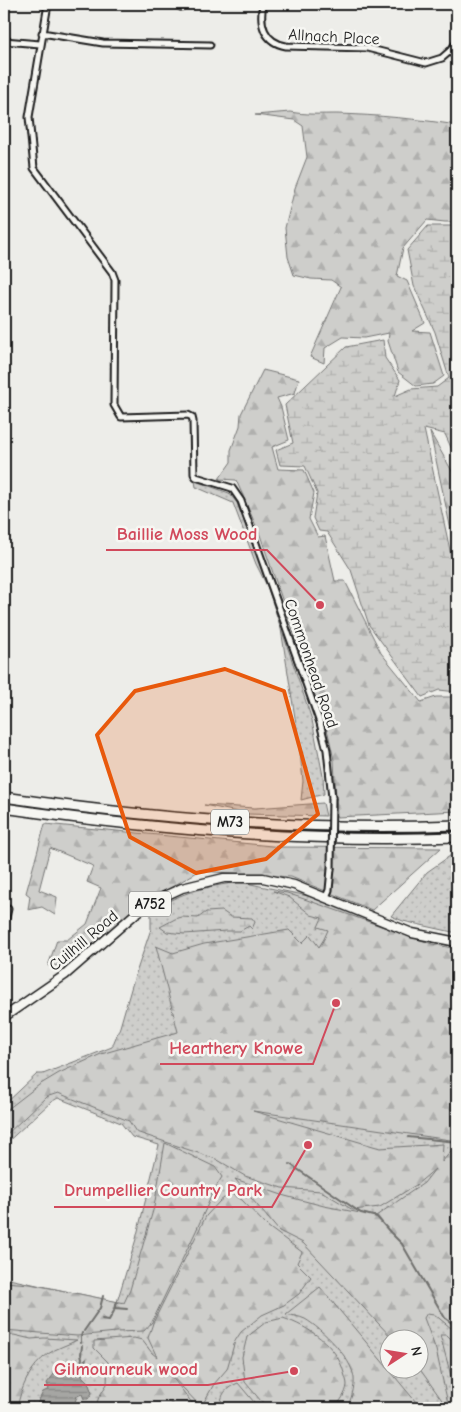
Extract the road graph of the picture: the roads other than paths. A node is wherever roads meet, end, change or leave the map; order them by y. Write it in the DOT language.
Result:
graph roads {
  1 [pos="48,4"];
  2 [pos="263,4"];
  3 [pos="42,33"];
  4 [pos="4,41"];
  5 [pos="457,42"];
  6 [pos="40,44"];
  7 [pos="210,45"];
  8 [pos="4,797"];
  9 [pos="4,808"];
  10 [pos="457,825"];
  11 [pos="457,837"];
  12 [pos="326,898"];
  13 [pos="8,909"];
  14 [pos="4,926"];
  15 [pos="457,942"];
  16 [pos="4,1017"];
  1 -- 3 [label="street, Commonhead Road"];
  2 -- 5 [label="street, Allnach Place"];
  3 -- 6 [label="street, Commonhead Road"];
  3 -- 7 [label="street"];
  4 -- 6 [label="street"];
  6 -- 12 [label="street, Commonhead Road, bridge"];
  8 -- 10 [label="highway, M73"];
  9 -- 11 [label="highway, M73"];
  12 -- 15 [label="main road, A752"];
  12 -- 16 [label="main road, Cuilhill Road / A752"];
  13 -- 14 [label="street"];
}
